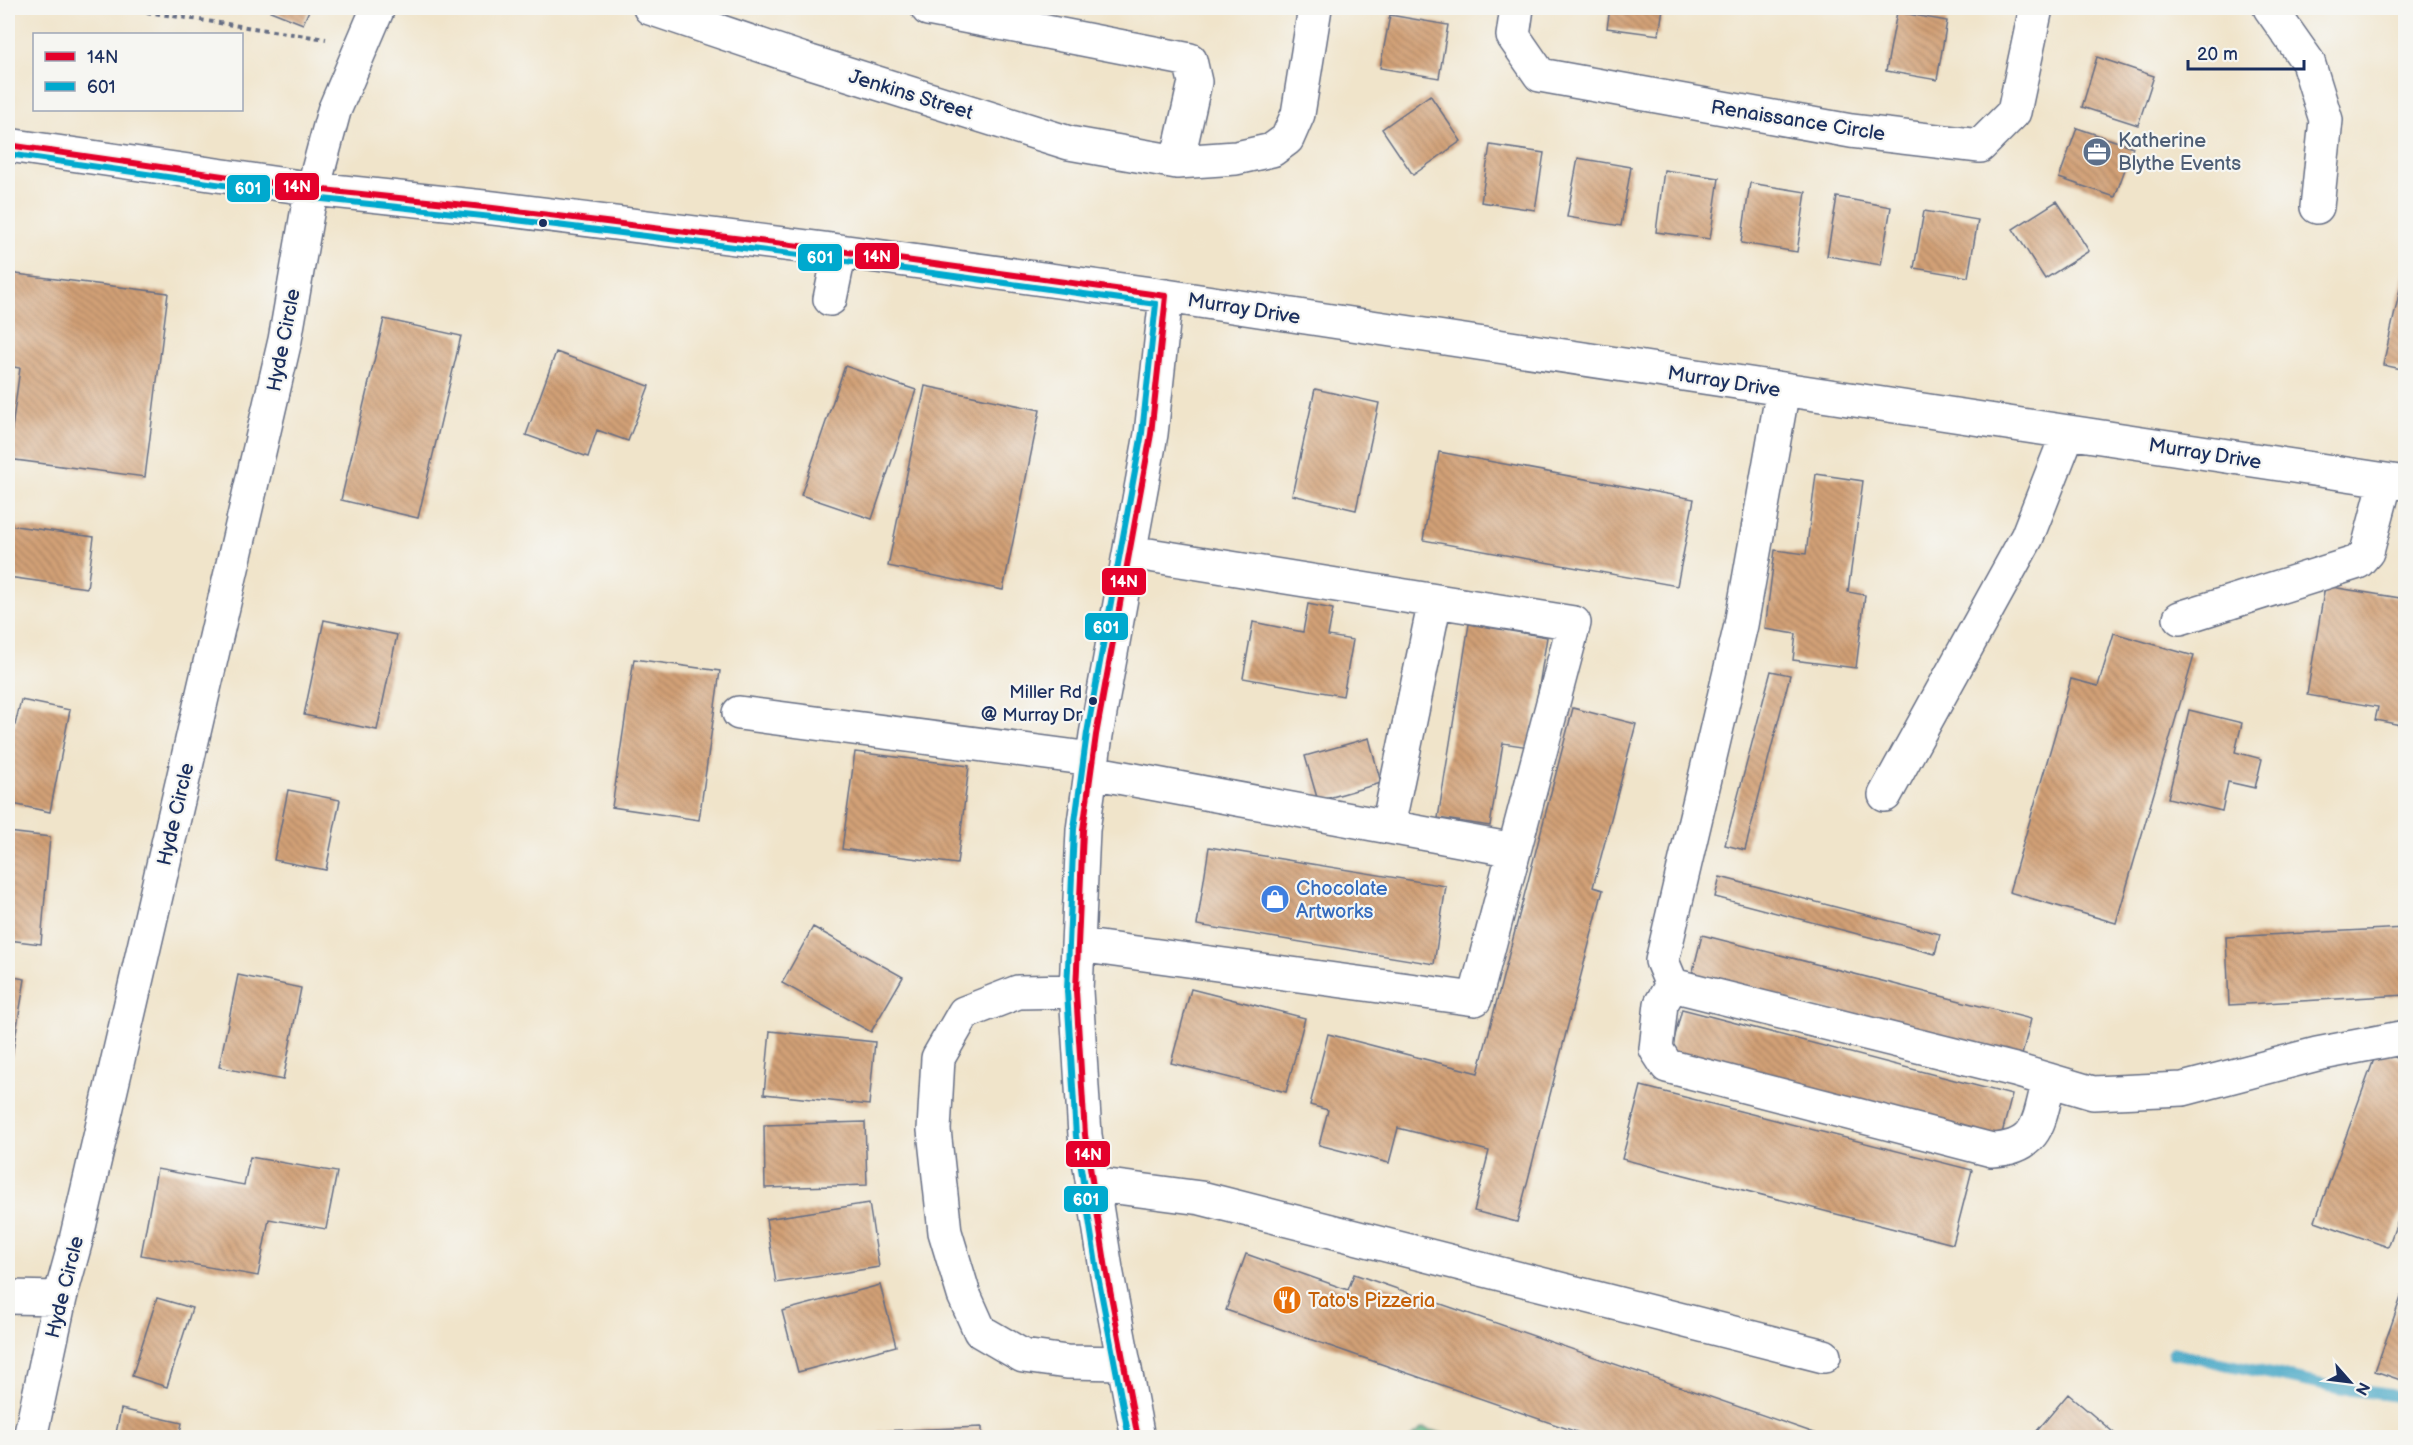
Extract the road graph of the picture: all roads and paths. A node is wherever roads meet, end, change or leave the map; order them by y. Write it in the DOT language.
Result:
graph roads {
  1 [pos="120,8"];
  2 [pos="378,8"];
  3 [pos="650,8"];
  4 [pos="1315,8"];
  5 [pos="1517,8"];
  6 [pos="2036,8"];
  7 [pos="2270,8"];
  8 [pos="928,9"];
  9 [pos="362,44"];
  10 [pos="8,145"];
  11 [pos="1177,162"];
  12 [pos="314,189"];
  13 [pos="2317,207"];
  14 [pos="840,251"];
  15 [pos="1166,296"];
  16 [pos="830,299"];
  17 [pos="1783,390"];
  18 [pos="2068,433"];
  19 [pos="2396,482"];
  20 [pos="1130,552"];
  21 [pos="1435,601"];
  22 [pos="2180,618"];
  23 [pos="739,714"];
  24 [pos="1091,765"];
  25 [pos="1886,795"];
  26 [pos="1388,826"];
  27 [pos="1514,850"];
  28 [pos="1078,945"];
  29 [pos="1672,985"];
  30 [pos="1076,991"];
  31 [pos="2406,1037"];
  32 [pos="2049,1080"];
  33 [pos="1093,1184"];
  34 [pos="8,1297"];
  35 [pos="60,1298"];
  36 [pos="1824,1356"];
  37 [pos="1124,1363"];
  38 [pos="30,1437"];
  39 [pos="1138,1437"];
  1 -- 9 [label="path"];
  2 -- 9 [label="street"];
  3 -- 11 [label="street, Jenkins Street"];
  4 -- 11 [label="street, Jenkins Street"];
  5 -- 6 [label="street, Renaissance Circle"];
  7 -- 13 [label="street"];
  8 -- 11 [label="street"];
  9 -- 12 [label="street"];
  10 -- 12 [label="street, Murray Drive"];
  12 -- 14 [label="street, Murray Drive"];
  12 -- 35 [label="street, Hyde Circle"];
  14 -- 15 [label="street, Murray Drive"];
  14 -- 16 [label="street"];
  15 -- 17 [label="street, Murray Drive"];
  15 -- 20 [label="street"];
  17 -- 18 [label="street, Murray Drive"];
  17 -- 29 [label="street"];
  18 -- 19 [label="street, Murray Drive"];
  18 -- 25 [label="street"];
  19 -- 22 [label="street"];
  20 -- 21 [label="street"];
  20 -- 24 [label="street"];
  21 -- 26 [label="street"];
  21 -- 27 [label="street"];
  23 -- 24 [label="street"];
  24 -- 26 [label="street"];
  24 -- 28 [label="street"];
  26 -- 27 [label="street"];
  27 -- 28 [label="street"];
  28 -- 30 [label="street"];
  29 -- 32 [label="street"];
  29 -- 32 [label="street"];
  30 -- 33 [label="street"];
  30 -- 37 [label="street"];
  31 -- 32 [label="street"];
  33 -- 36 [label="street"];
  33 -- 37 [label="street"];
  34 -- 35 [label="street"];
  35 -- 38 [label="street, Hyde Circle"];
  37 -- 39 [label="street"];
}
